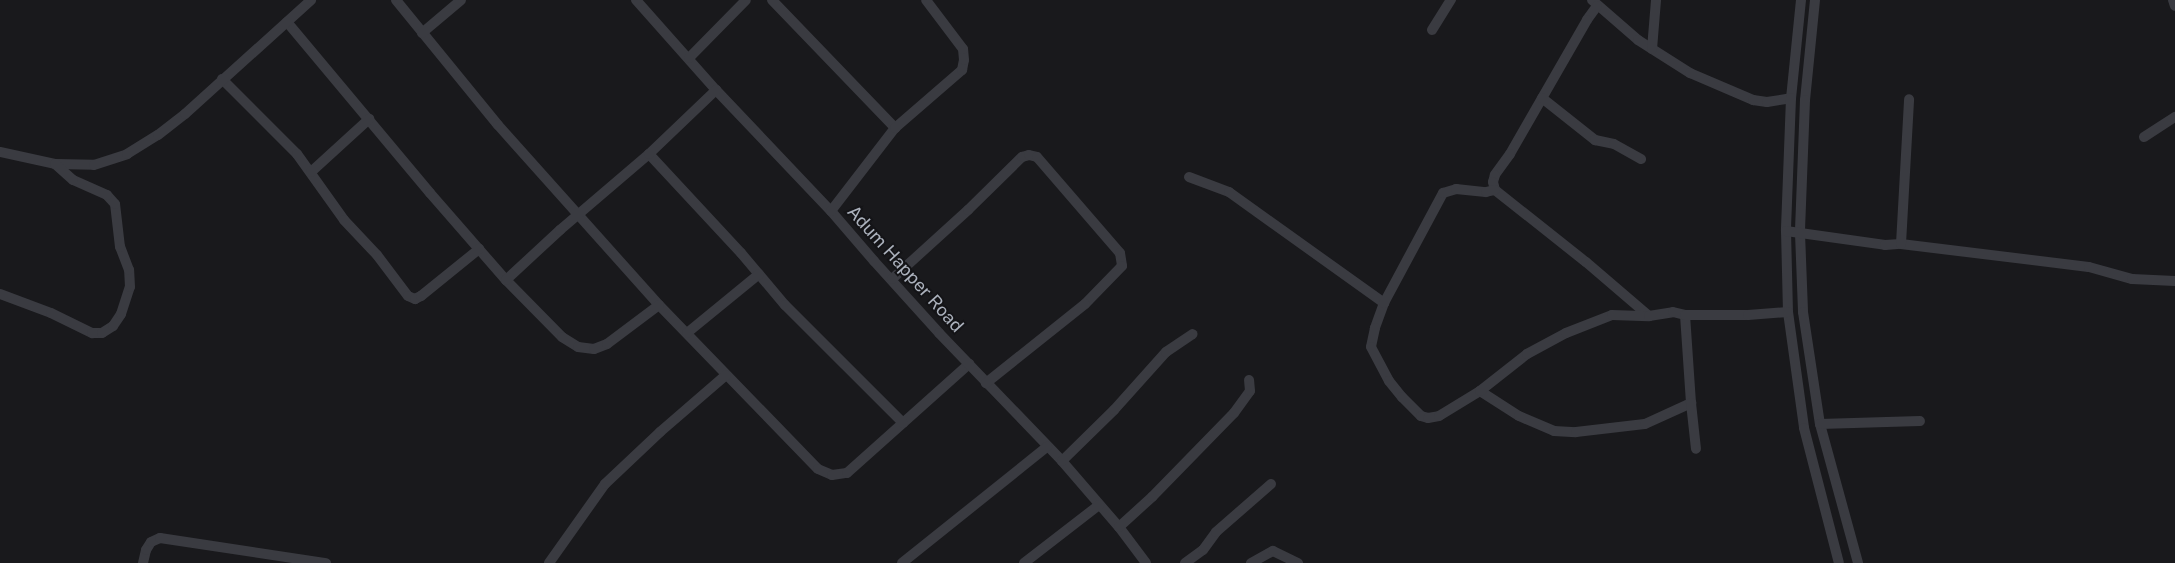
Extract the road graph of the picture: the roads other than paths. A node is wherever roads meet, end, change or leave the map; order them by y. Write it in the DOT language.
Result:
graph roads {
  1 [pos="311,0"];
  2 [pos="396,0"];
  3 [pos="461,0"];
  4 [pos="636,0"];
  5 [pos="746,0"];
  6 [pos="772,0"];
  7 [pos="926,0"];
  8 [pos="1451,0"];
  9 [pos="1656,0"];
  10 [pos="1801,0"];
  11 [pos="1815,0"];
  12 [pos="2173,0"];
  13 [pos="1594,3"];
  14 [pos="2175,6"];
  15 [pos="287,22"];
  16 [pos="1432,30"];
  17 [pos="422,33"];
  18 [pos="1652,49"];
  19 [pos="689,58"];
  20 [pos="222,79"];
  21 [pos="716,90"];
  22 [pos="1542,98"];
  23 [pos="1791,98"];
  24 [pos="1909,98"];
  25 [pos="2175,117"];
  26 [pos="368,119"];
  27 [pos="895,128"];
  28 [pos="2144,137"];
  29 [pos="0,152"];
  30 [pos="650,154"];
  31 [pos="1642,159"];
  32 [pos="54,164"];
  33 [pos="311,172"];
  34 [pos="1189,177"];
  35 [pos="1495,190"];
  36 [pos="831,211"];
  37 [pos="578,215"];
  38 [pos="1786,230"];
  39 [pos="1800,233"];
  40 [pos="1901,244"];
  41 [pos="478,249"];
  42 [pos="758,274"];
  43 [pos="892,279"];
  44 [pos="506,280"];
  45 [pos="2175,281"];
  46 [pos="0,294"];
  47 [pos="1384,303"];
  48 [pos="659,305"];
  49 [pos="1788,312"];
  50 [pos="1685,315"];
  51 [pos="1649,316"];
  52 [pos="687,333"];
  53 [pos="1193,334"];
  54 [pos="969,364"];
  55 [pos="726,375"];
  56 [pos="1249,380"];
  57 [pos="986,383"];
  58 [pos="1480,390"];
  59 [pos="1691,402"];
  60 [pos="1920,421"];
  61 [pos="903,423"];
  62 [pos="1820,424"];
  63 [pos="1047,447"];
  64 [pos="1696,450"];
  65 [pos="1062,461"];
  66 [pos="1271,484"];
  67 [pos="1099,505"];
  68 [pos="1119,527"];
  69 [pos="1857,559"];
  70 [pos="1839,561"];
  71 [pos="143,563"];
  72 [pos="326,563"];
  73 [pos="549,563"];
  74 [pos="902,563"];
  75 [pos="1024,563"];
  76 [pos="1146,563"];
  77 [pos="1184,563"];
  78 [pos="1251,563"];
  79 [pos="1298,563"];
  1 -- 15 [label="street"];
  2 -- 17 [label="street"];
  3 -- 17 [label="street"];
  4 -- 19 [label="street, Adum Happer Road"];
  5 -- 19 [label="street"];
  6 -- 27 [label="street"];
  7 -- 27 [label="street"];
  8 -- 16 [label="street"];
  9 -- 18 [label="street"];
  10 -- 23 [label="street"];
  11 -- 39 [label="street"];
  12 -- 14 [label="street"];
  13 -- 18 [label="street"];
  13 -- 22 [label="street"];
  15 -- 20 [label="street"];
  15 -- 26 [label="street"];
  17 -- 37 [label="street"];
  18 -- 23 [label="street"];
  19 -- 21 [label="street, Adum Happer Road"];
  20 -- 32 [label="street"];
  20 -- 33 [label="street"];
  21 -- 30 [label="street"];
  21 -- 36 [label="street, Adum Happer Road"];
  22 -- 31 [label="street"];
  22 -- 35 [label="street"];
  23 -- 38 [label="street"];
  24 -- 40 [label="street"];
  25 -- 28 [label="street"];
  26 -- 33 [label="street"];
  26 -- 41 [label="street"];
  27 -- 36 [label="street"];
  29 -- 32 [label="street"];
  30 -- 37 [label="street"];
  30 -- 42 [label="street"];
  32 -- 46 [label="street"];
  33 -- 41 [label="street"];
  34 -- 47 [label="street"];
  35 -- 47 [label="street"];
  35 -- 51 [label="street"];
  36 -- 43 [label="street, Adum Happer Road"];
  37 -- 44 [label="street"];
  37 -- 48 [label="street"];
  38 -- 39 [label="street"];
  38 -- 49 [label="street"];
  39 -- 40 [label="street"];
  39 -- 62 [label="street"];
  40 -- 45 [label="street"];
  41 -- 44 [label="street"];
  42 -- 52 [label="street"];
  42 -- 61 [label="street"];
  43 -- 54 [label="street, Adum Happer Road"];
  43 -- 57 [label="street"];
  44 -- 48 [label="street"];
  47 -- 58 [label="street"];
  48 -- 52 [label="street"];
  49 -- 50 [label="street"];
  49 -- 70 [label="street"];
  50 -- 51 [label="street"];
  50 -- 59 [label="street"];
  51 -- 58 [label="street"];
  52 -- 55 [label="street"];
  53 -- 65 [label="street"];
  54 -- 57 [label="street, Adum Happer Road"];
  54 -- 61 [label="street"];
  55 -- 61 [label="street"];
  55 -- 73 [label="street"];
  56 -- 68 [label="street"];
  57 -- 63 [label="street, Adum Happer Road"];
  58 -- 59 [label="street"];
  59 -- 64 [label="street"];
  60 -- 62 [label="street"];
  62 -- 69 [label="street"];
  63 -- 65 [label="street, Adum Happer Road"];
  63 -- 74 [label="street"];
  65 -- 67 [label="street, Adum Happer Road"];
  66 -- 77 [label="street"];
  67 -- 68 [label="street, Adum Happer Road"];
  67 -- 75 [label="street"];
  68 -- 76 [label="street, Adum Happer Road"];
  69 -- 70 [label="street"];
  71 -- 72 [label="street"];
  78 -- 79 [label="street"];
}
